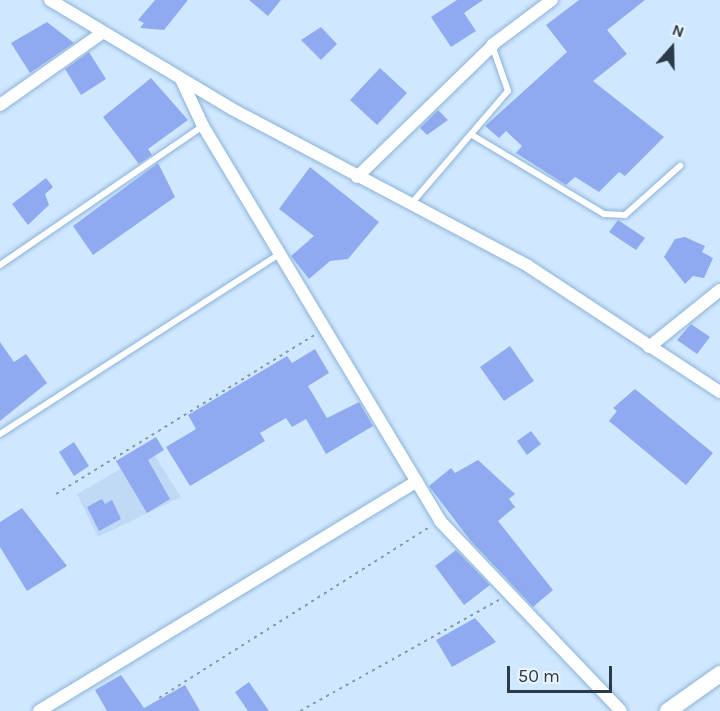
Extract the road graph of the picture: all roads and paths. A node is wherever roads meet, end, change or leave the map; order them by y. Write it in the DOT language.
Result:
graph roads {
  1 [pos="50,0"];
  2 [pos="552,0"];
  3 [pos="102,33"];
  4 [pos="493,45"];
  5 [pos="180,78"];
  6 [pos="0,105"];
  7 [pos="203,126"];
  8 [pos="472,135"];
  9 [pos="680,165"];
  10 [pos="357,177"];
  11 [pos="410,205"];
  12 [pos="279,254"];
  13 [pos="0,265"];
  14 [pos="720,290"];
  15 [pos="325,329"];
  16 [pos="649,347"];
  17 [pos="720,392"];
  18 [pos="0,434"];
  19 [pos="417,481"];
  20 [pos="56,494"];
  21 [pos="440,521"];
  22 [pos="509,594"];
  23 [pos="720,674"];
  24 [pos="159,698"];
  25 [pos="39,711"];
  26 [pos="300,711"];
  27 [pos="621,711"];
  28 [pos="668,711"];
  1 -- 3 [label="street"];
  2 -- 4 [label="street"];
  3 -- 5 [label="street"];
  3 -- 6 [label="street"];
  4 -- 8 [label="lane"];
  4 -- 10 [label="street"];
  5 -- 7 [label="street"];
  5 -- 10 [label="street"];
  7 -- 12 [label="street"];
  7 -- 13 [label="lane"];
  8 -- 9 [label="lane"];
  8 -- 11 [label="lane"];
  10 -- 11 [label="street"];
  11 -- 16 [label="street"];
  12 -- 15 [label="street"];
  12 -- 18 [label="lane"];
  14 -- 16 [label="street"];
  15 -- 19 [label="street"];
  15 -- 20 [label="path"];
  16 -- 17 [label="street"];
  19 -- 21 [label="street"];
  19 -- 25 [label="street"];
  21 -- 22 [label="street"];
  21 -- 24 [label="path"];
  22 -- 26 [label="path"];
  22 -- 27 [label="street"];
  23 -- 28 [label="main road"];
}
